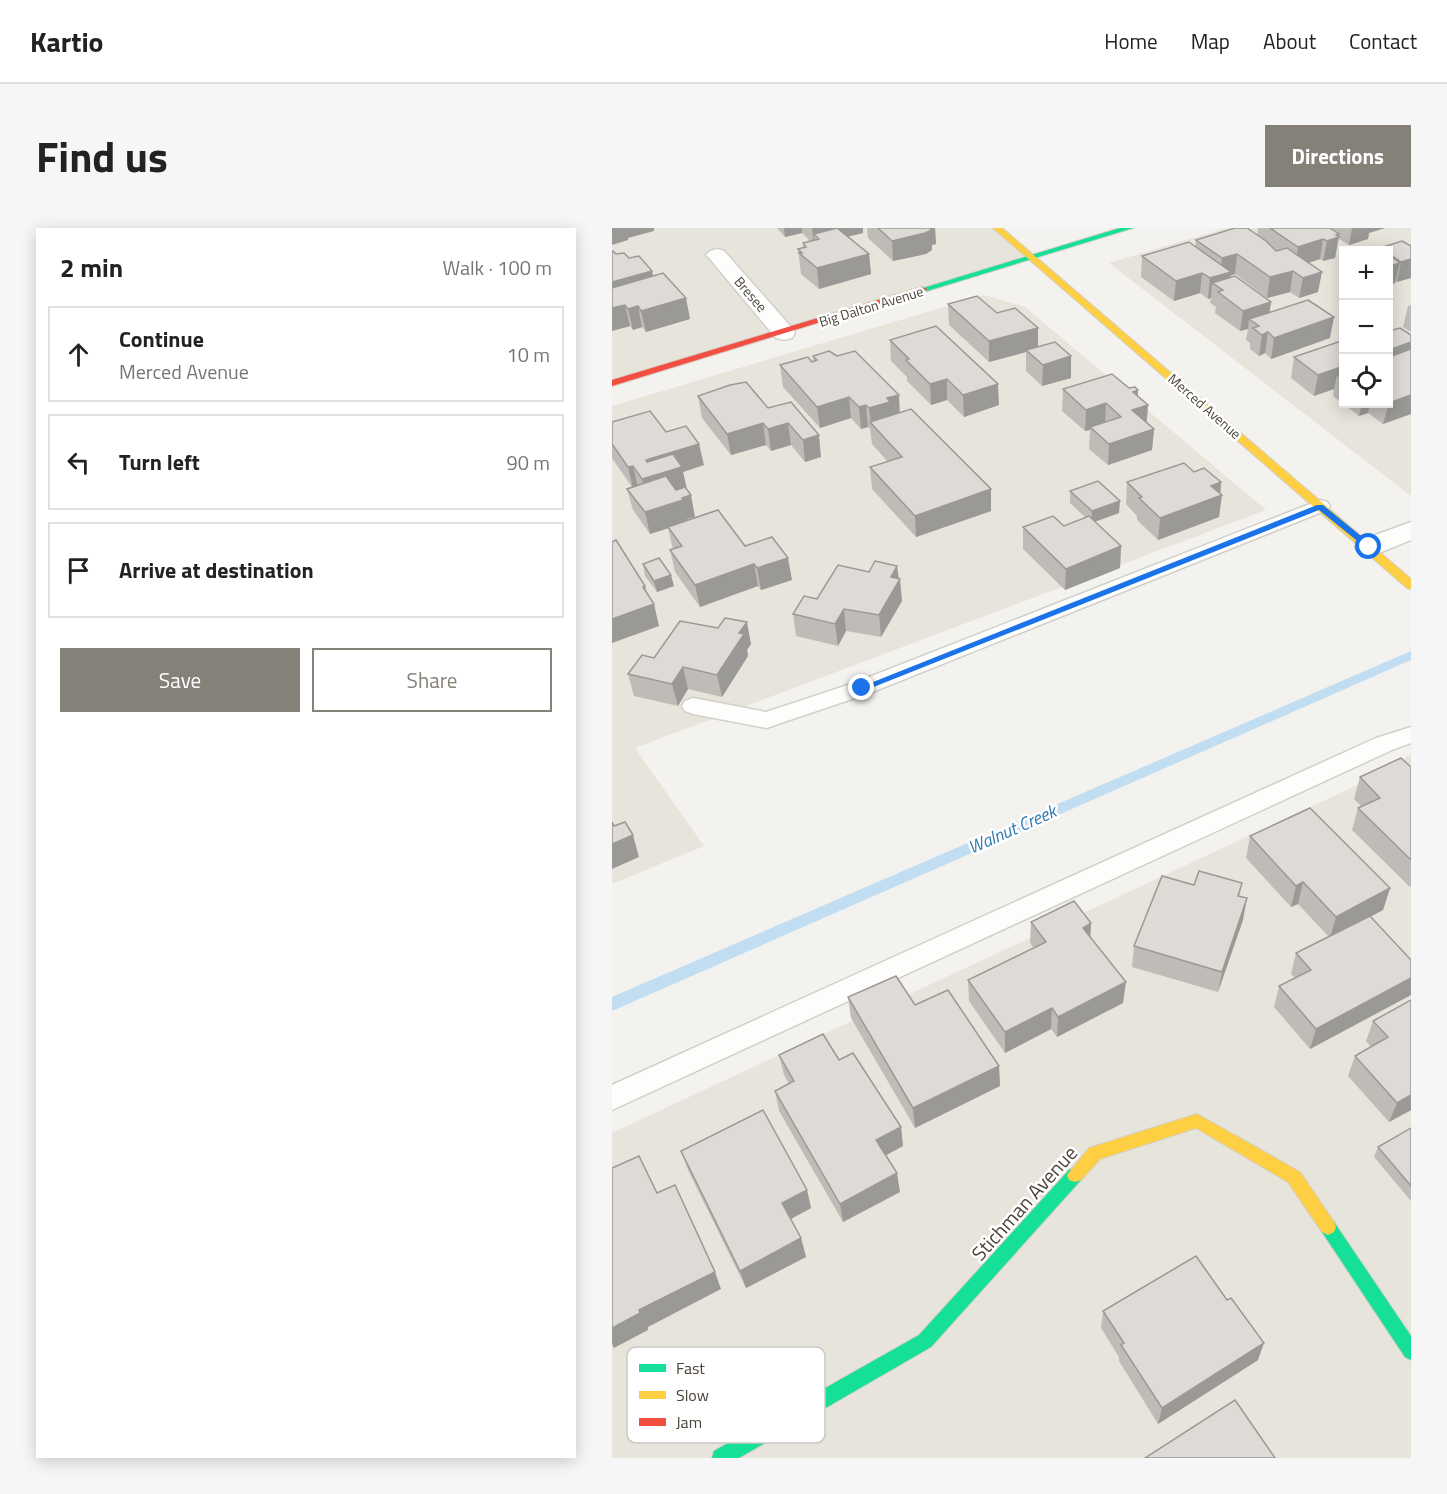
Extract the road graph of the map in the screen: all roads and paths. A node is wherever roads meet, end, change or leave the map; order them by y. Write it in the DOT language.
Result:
graph roads {
  1 [pos="997,228"];
  2 [pos="1129,228"];
  3 [pos="717,255"];
  4 [pos="1031,256"];
  5 [pos="784,333"];
  6 [pos="612,383"];
  7 [pos="1320,506"];
  8 [pos="1411,530"];
  9 [pos="1369,547"];
  10 [pos="1411,585"];
  11 [pos="693,706"];
  12 [pos="1411,735"];
  13 [pos="612,1098"];
  14 [pos="1411,1351"];
  15 [pos="825,1398"];
  16 [pos="746,1443"];
  17 [pos="720,1458"];
  1 -- 4 [label="street, Merced Avenue"];
  2 -- 4 [label="street, Big Dalton Avenue"];
  3 -- 5 [label="street, Bresee"];
  4 -- 5 [label="street, Big Dalton Avenue"];
  4 -- 7 [label="street, Merced Avenue"];
  5 -- 6 [label="street, Big Dalton Avenue"];
  7 -- 9 [label="street, Merced Avenue"];
  7 -- 11 [label="lane"];
  8 -- 9 [label="street"];
  9 -- 10 [label="street, Merced Avenue"];
  12 -- 13 [label="lane"];
  14 -- 15 [label="street, Stichman Avenue"];
  16 -- 17 [label="street, Stichman Avenue"];
}
